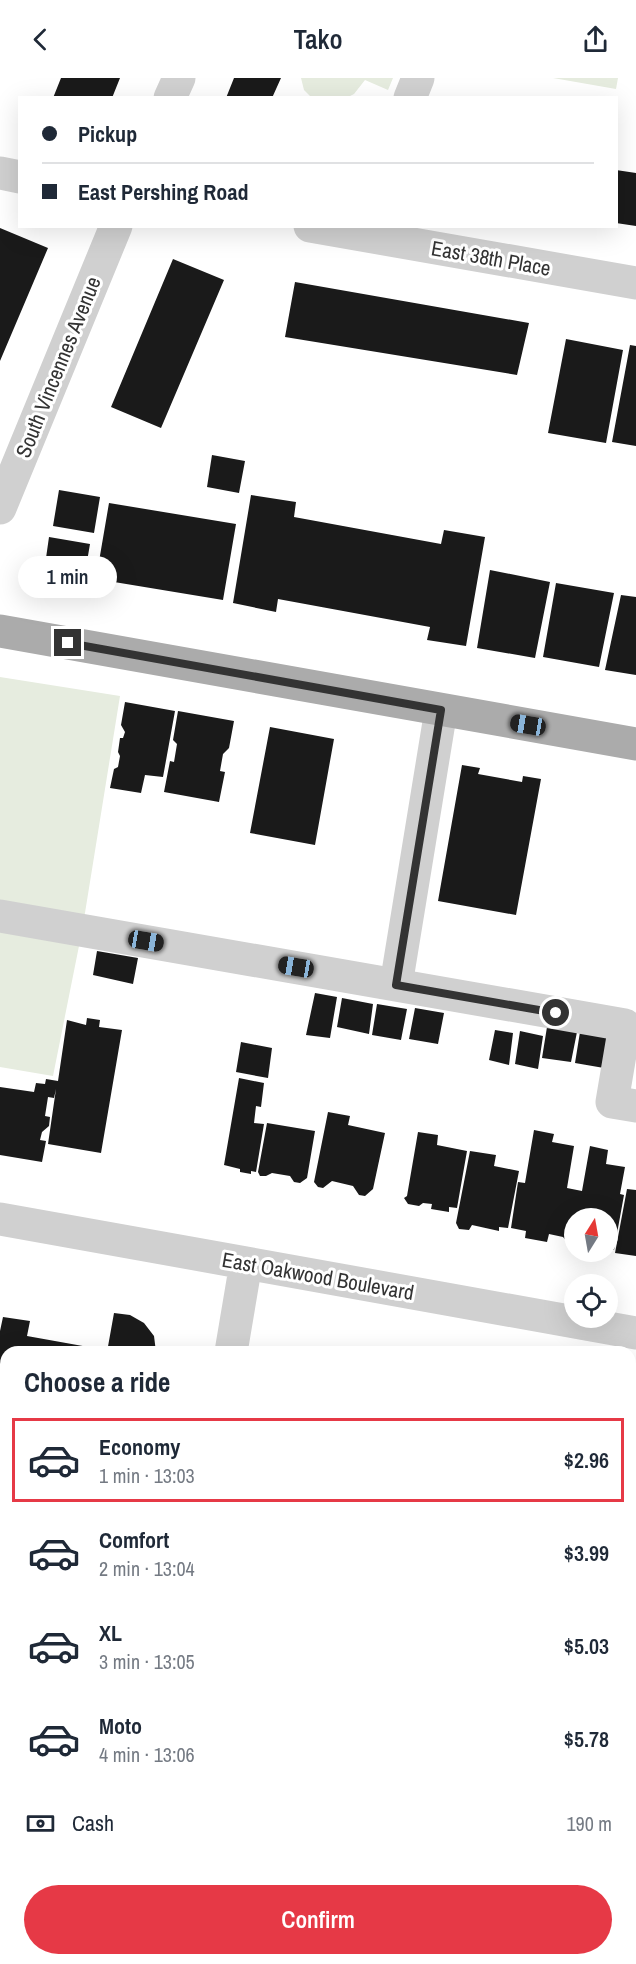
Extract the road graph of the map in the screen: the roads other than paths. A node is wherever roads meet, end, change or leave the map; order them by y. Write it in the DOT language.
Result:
graph roads {
  1 [pos="179,78"];
  2 [pos="418,78"];
  3 [pos="172,96"];
  4 [pos="411,96"];
  5 [pos="0,173"];
  6 [pos="18,177"];
  7 [pos="115,228"];
  8 [pos="332,228"];
  9 [pos="353,230"];
  10 [pos="636,283"];
  11 [pos="0,508"];
  12 [pos="0,631"];
  13 [pos="441,710"];
  14 [pos="636,744"];
  15 [pos="0,916"];
  16 [pos="396,985"];
  17 [pos="636,1106"];
  18 [pos="0,1219"];
  19 [pos="246,1263"];
  20 [pos="636,1333"];
  21 [pos="232,1346"];
  1 -- 3 [label="street"];
  2 -- 4 [label="street"];
  5 -- 6 [label="street"];
  7 -- 11 [label="street, South Vincennes Avenue"];
  8 -- 9 [label="street, East 38th Place"];
  9 -- 10 [label="street, East 38th Place"];
  12 -- 13 [label="main road"];
  13 -- 14 [label="main road"];
  13 -- 16 [label="street"];
  15 -- 16 [label="street"];
  16 -- 17 [label="street"];
  18 -- 19 [label="street, East Oakwood Boulevard"];
  19 -- 20 [label="street, East Oakwood Boulevard"];
  19 -- 21 [label="street"];
}
